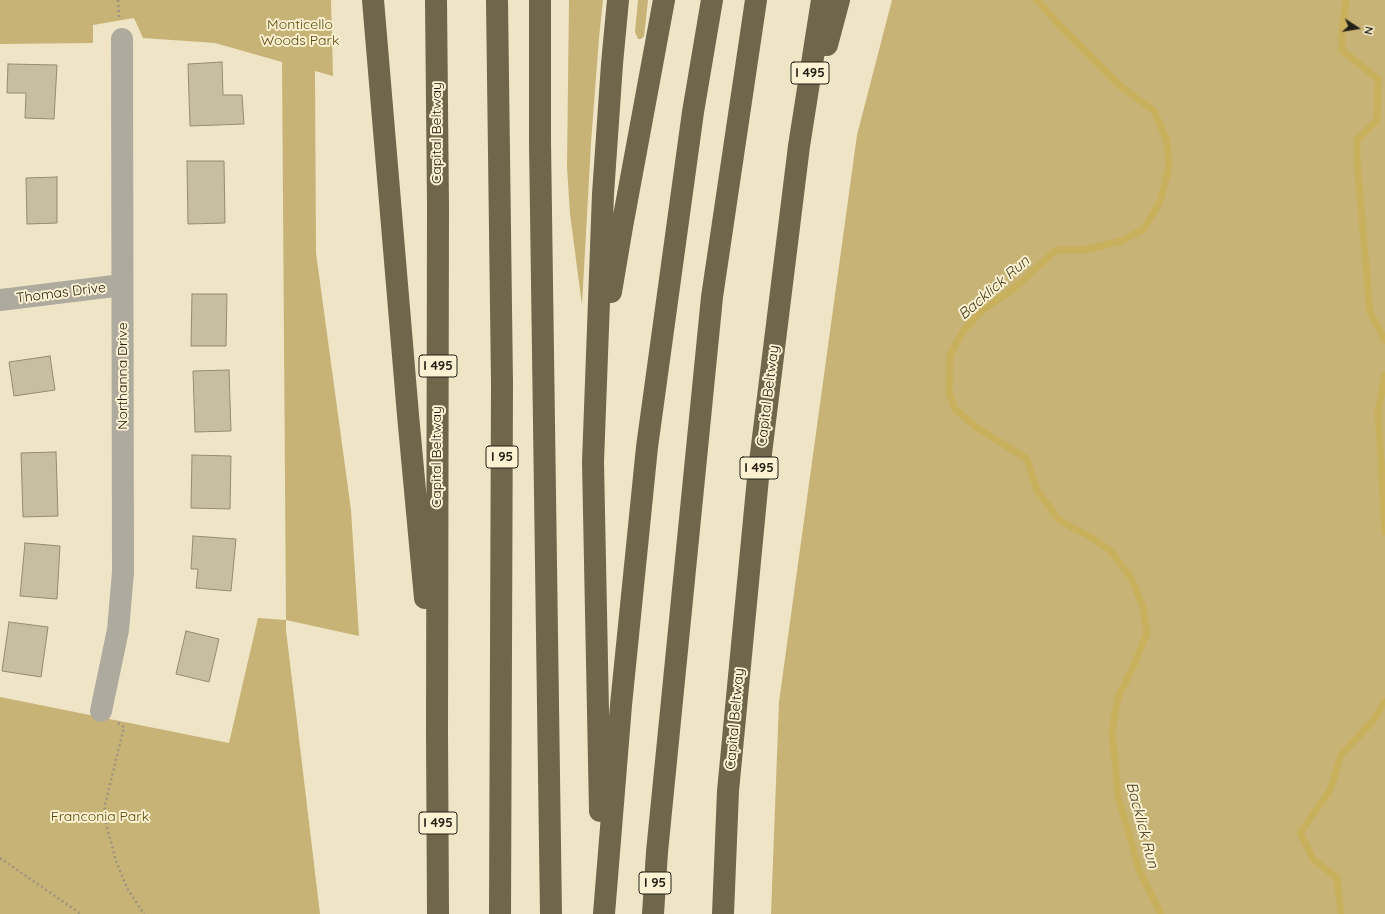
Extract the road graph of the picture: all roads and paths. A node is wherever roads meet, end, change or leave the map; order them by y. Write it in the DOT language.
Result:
graph roads {
  1 [pos="373,0"];
  2 [pos="436,0"];
  3 [pos="497,0"];
  4 [pos="540,0"];
  5 [pos="547,0"];
  6 [pos="618,0"];
  7 [pos="664,0"];
  8 [pos="712,0"];
  9 [pos="756,0"];
  10 [pos="822,0"];
  11 [pos="839,0"];
  12 [pos="122,39"];
  13 [pos="540,142"];
  14 [pos="799,146"];
  15 [pos="122,286"];
  16 [pos="0,300"];
  17 [pos="596,386"];
  18 [pos="101,711"];
  19 [pos="437,732"];
  20 [pos="0,858"];
  21 [pos="81,914"];
  22 [pos="144,914"];
  23 [pos="438,914"];
  24 [pos="500,914"];
  25 [pos="551,914"];
  26 [pos="603,914"];
  27 [pos="653,914"];
  28 [pos="723,914"];
  1 -- 19 [label="highway"];
  2 -- 19 [label="highway, Capital Beltway / I 495"];
  3 -- 24 [label="highway, I 95"];
  4 -- 13 [label="highway"];
  5 -- 13 [label="highway"];
  6 -- 17 [label="highway"];
  7 -- 17 [label="highway"];
  8 -- 26 [label="highway"];
  9 -- 27 [label="highway, I 95"];
  10 -- 14 [label="highway, Capital Beltway / I 495"];
  11 -- 14 [label="highway"];
  12 -- 15 [label="street, Northanna Drive"];
  13 -- 25 [label="highway"];
  14 -- 28 [label="highway, Capital Beltway / I 495"];
  15 -- 16 [label="street, Thomas Drive"];
  15 -- 18 [label="street, Northanna Drive"];
  17 -- 26 [label="highway"];
  18 -- 22 [label="path"];
  19 -- 23 [label="highway, Capital Beltway / I 495"];
  20 -- 21 [label="path"];
}
